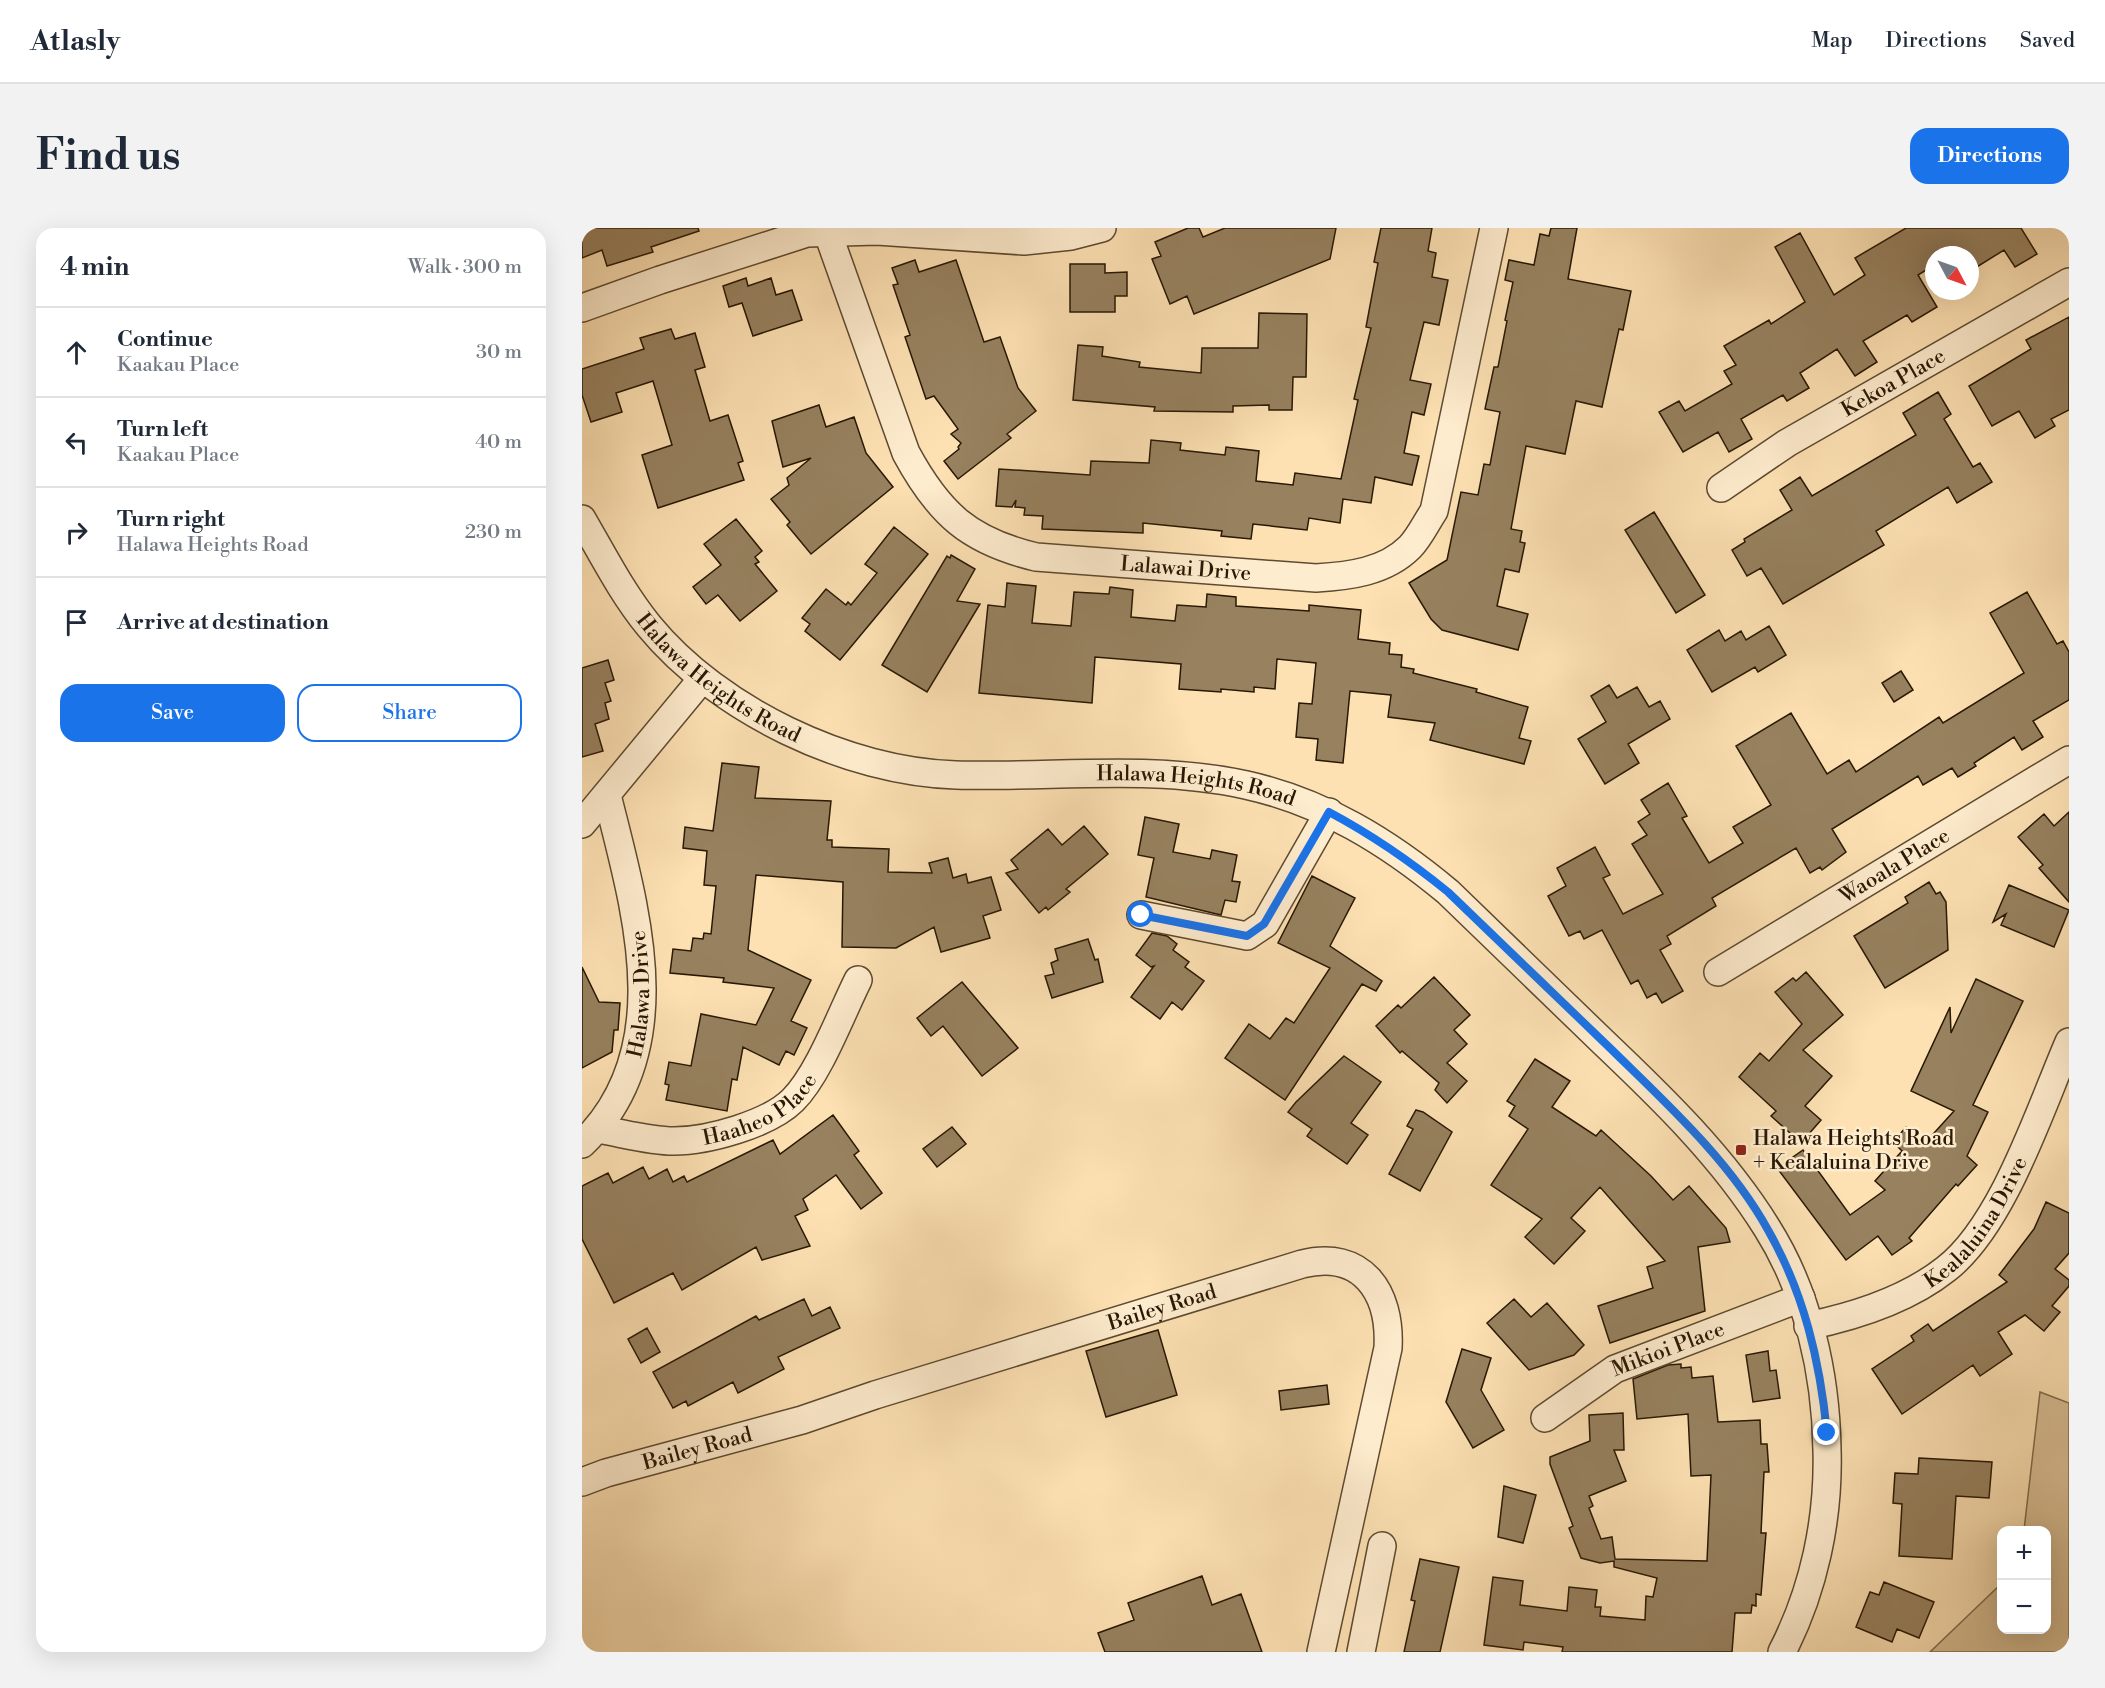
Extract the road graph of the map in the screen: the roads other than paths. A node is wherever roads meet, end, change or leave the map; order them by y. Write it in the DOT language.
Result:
graph roads {
  1 [pos="1102,228"];
  2 [pos="1494,228"];
  3 [pos="826,230"];
  4 [pos="2069,282"];
  5 [pos="582,308"];
  6 [pos="1721,488"];
  7 [pos="582,519"];
  8 [pos="702,679"];
  9 [pos="2069,760"];
  10 [pos="607,795"];
  11 [pos="1329,812"];
  12 [pos="582,824"];
  13 [pos="1141,915"];
  14 [pos="1718,972"];
  15 [pos="858,980"];
  16 [pos="2069,1042"];
  17 [pos="590,1136"];
  18 [pos="1801,1298"];
  19 [pos="1808,1326"];
  20 [pos="1545,1418"];
  21 [pos="582,1482"];
  22 [pos="1382,1546"];
  23 [pos="1321,1652"];
  24 [pos="1361,1652"];
  25 [pos="1782,1652"];
  1 -- 3 [label="street"];
  2 -- 3 [label="street, Lalawai Drive"];
  3 -- 5 [label="street"];
  4 -- 6 [label="street, Kekoa Place"];
  7 -- 8 [label="street, Halawa Heights Road"];
  8 -- 10 [label="street"];
  8 -- 11 [label="street, Halawa Heights Road"];
  9 -- 14 [label="street, Waoala Place"];
  10 -- 12 [label="street"];
  10 -- 17 [label="street, Halawa Drive"];
  11 -- 13 [label="street"];
  11 -- 18 [label="street, Halawa Heights Road"];
  15 -- 17 [label="street, Haaheo Place"];
  16 -- 19 [label="street, Kealaluina Drive"];
  18 -- 19 [label="street, Halawa Heights Road"];
  18 -- 20 [label="street, Mikioi Place"];
  19 -- 25 [label="street, Halawa Heights Road"];
  21 -- 23 [label="street, Bailey Road"];
  22 -- 24 [label="street"];
}
